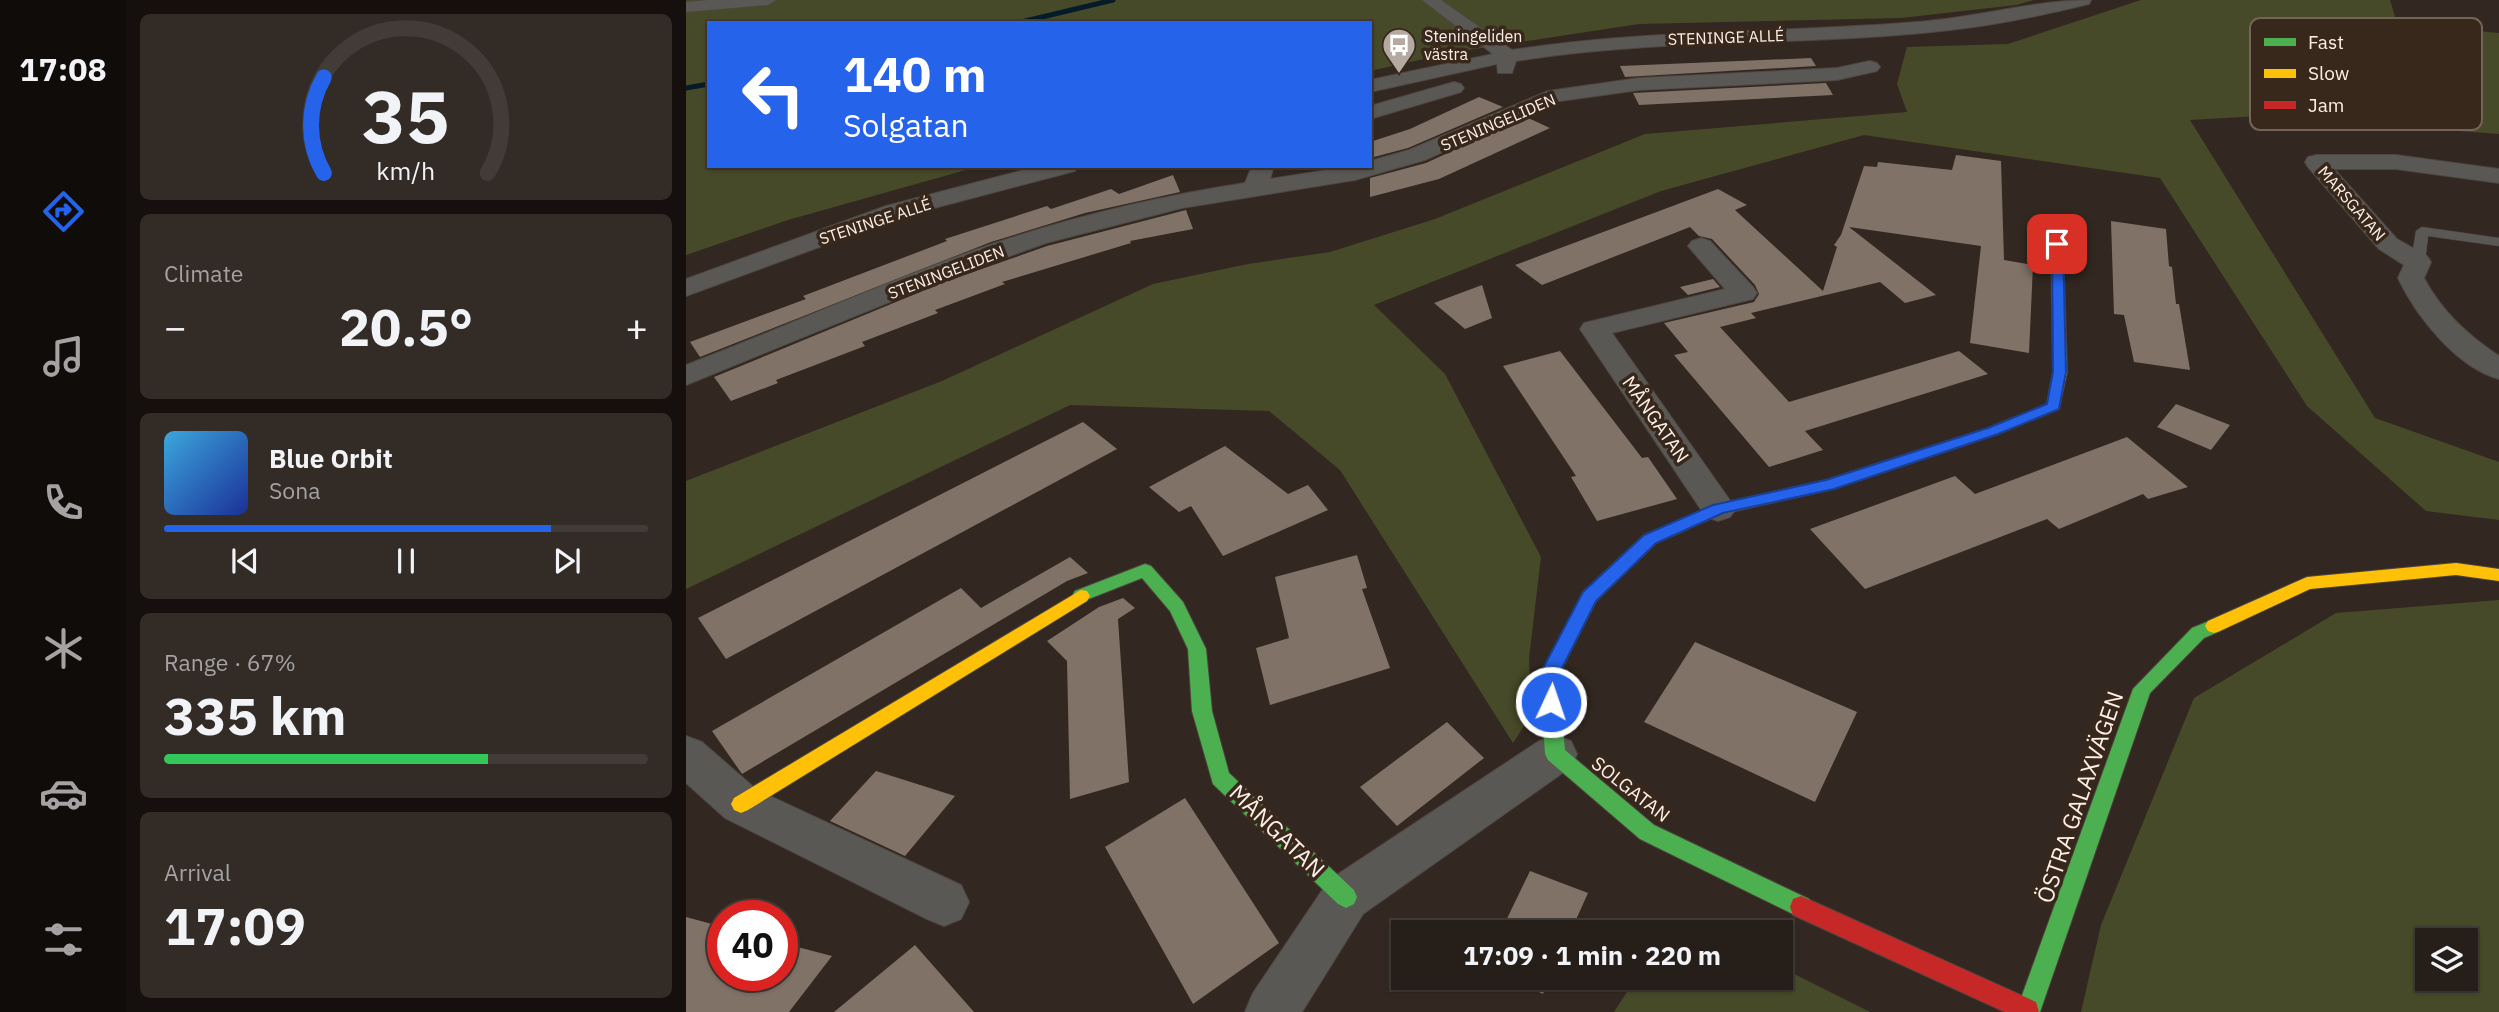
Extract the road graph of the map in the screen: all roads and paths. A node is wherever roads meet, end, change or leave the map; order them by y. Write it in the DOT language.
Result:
graph roads {
  1 [pos="768,0"];
  2 [pos="1430,0"];
  3 [pos="2083,0"];
  4 [pos="686,7"];
  5 [pos="1508,56"];
  6 [pos="1870,67"];
  7 [pos="1372,86"];
  8 [pos="1372,112"];
  9 [pos="1059,168"];
  10 [pos="1372,168"];
  11 [pos="1372,168"];
  12 [pos="2499,176"];
  13 [pos="1259,177"];
  14 [pos="2499,242"];
  15 [pos="2057,244"];
  16 [pos="1702,246"];
  17 [pos="2418,262"];
  18 [pos="686,288"];
  19 [pos="2499,370"];
  20 [pos="686,376"];
  21 [pos="1718,509"];
  22 [pos="2499,575"];
  23 [pos="1555,754"];
  24 [pos="686,755"];
  25 [pos="741,804"];
  26 [pos="1346,897"];
  27 [pos="944,902"];
  28 [pos="2028,1011"];
  29 [pos="1272,1012"];
  1 -- 4 [label="street"];
  2 -- 5 [label="street"];
  3 -- 5 [label="street, STENINGE ALLÉ"];
  5 -- 7 [label="street, STENINGE ALLÉ"];
  5 -- 8 [label="street"];
  6 -- 10 [label="street, STENINGELIDEN"];
  9 -- 18 [label="street, STENINGE ALLÉ"];
  11 -- 13 [label="street, STENINGELIDEN"];
  12 -- 17 [label="street, MARSGATAN"];
  13 -- 20 [label="street, STENINGELIDEN"];
  14 -- 17 [label="lane"];
  15 -- 21 [label="street"];
  16 -- 21 [label="street, MÅNGATAN"];
  17 -- 19 [label="street"];
  21 -- 23 [label="street"];
  22 -- 28 [label="street, ÖSTRA GALAXVÄGEN"];
  23 -- 26 [label="street"];
  23 -- 28 [label="street, SOLGATAN"];
  24 -- 25 [label="street"];
  25 -- 26 [label="street, MÅNGATAN"];
  25 -- 27 [label="street"];
  26 -- 29 [label="street"];
}
